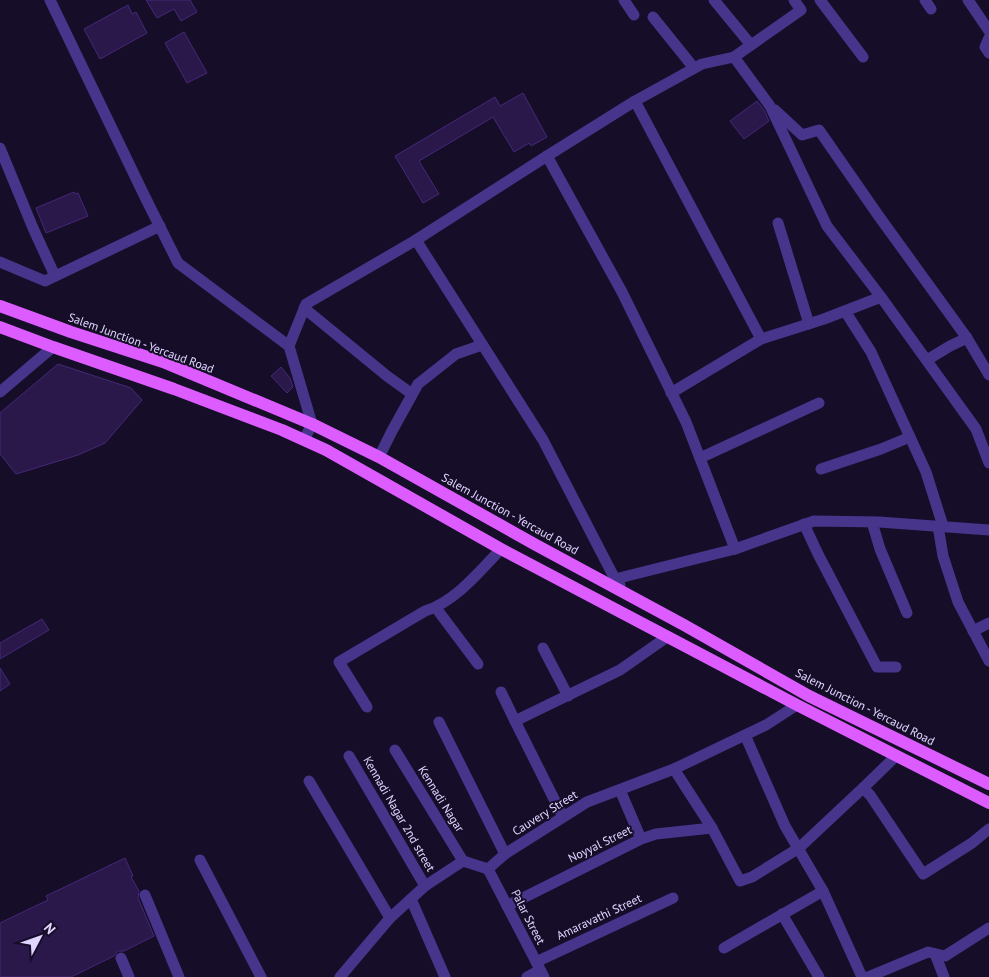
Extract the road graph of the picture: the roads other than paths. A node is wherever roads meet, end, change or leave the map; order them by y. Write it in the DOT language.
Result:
graph roads {
  1 [pos="50,0"];
  2 [pos="624,0"];
  3 [pos="714,0"];
  4 [pos="794,0"];
  5 [pos="820,0"];
  6 [pos="968,0"];
  7 [pos="634,15"];
  8 [pos="653,17"];
  9 [pos="989,30"];
  10 [pos="989,38"];
  11 [pos="751,45"];
  12 [pos="989,53"];
  13 [pos="734,56"];
  14 [pos="862,57"];
  15 [pos="694,68"];
  16 [pos="635,101"];
  17 [pos="770,106"];
  18 [pos="0,148"];
  19 [pos="547,156"];
  20 [pos="778,223"];
  21 [pos="160,226"];
  22 [pos="416,240"];
  23 [pos="0,262"];
  24 [pos="55,276"];
  25 [pos="881,297"];
  26 [pos="0,306"];
  27 [pos="304,308"];
  28 [pos="845,311"];
  29 [pos="809,324"];
  30 [pos="0,327"];
  31 [pos="761,338"];
  32 [pos="968,338"];
  33 [pos="482,345"];
  34 [pos="289,346"];
  35 [pos="53,347"];
  36 [pos="926,360"];
  37 [pos="989,375"];
  38 [pos="0,392"];
  39 [pos="671,393"];
  40 [pos="412,394"];
  41 [pos="819,402"];
  42 [pos="312,424"];
  43 [pos="910,437"];
  44 [pos="304,440"];
  45 [pos="379,457"];
  46 [pos="700,458"];
  47 [pos="989,463"];
  48 [pos="821,469"];
  49 [pos="872,522"];
  50 [pos="804,524"];
  51 [pos="940,526"];
  52 [pos="989,530"];
  53 [pos="501,549"];
  54 [pos="736,549"];
  55 [pos="615,579"];
  56 [pos="628,596"];
  57 [pos="436,608"];
  58 [pos="616,610"];
  59 [pos="908,613"];
  60 [pos="989,623"];
  61 [pos="973,631"];
  62 [pos="667,637"];
  63 [pos="543,648"];
  64 [pos="989,661"];
  65 [pos="478,664"];
  66 [pos="896,667"];
  67 [pos="501,692"];
  68 [pos="568,696"];
  69 [pos="797,705"];
  70 [pos="367,707"];
  71 [pos="515,721"];
  72 [pos="439,722"];
  73 [pos="745,735"];
  74 [pos="394,750"];
  75 [pos="349,756"];
  76 [pos="896,756"];
  77 [pos="674,769"];
  78 [pos="309,781"];
  79 [pos="989,784"];
  80 [pos="863,788"];
  81 [pos="620,790"];
  82 [pos="989,803"];
  83 [pos="563,817"];
  84 [pos="712,828"];
  85 [pos="989,829"];
  86 [pos="641,839"];
  87 [pos="799,848"];
  88 [pos="505,854"];
  89 [pos="200,860"];
  90 [pos="463,862"];
  91 [pos="488,869"];
  92 [pos="425,886"];
  93 [pos="823,891"];
  94 [pos="145,895"];
  95 [pos="673,898"];
  96 [pos="411,899"];
  97 [pos="507,906"];
  98 [pos="782,914"];
  99 [pos="390,918"];
  100 [pos="989,928"];
  101 [pos="724,948"];
  102 [pos="935,954"];
  103 [pos="121,958"];
  104 [pos="540,970"];
  105 [pos="130,977"];
  106 [pos="179,977"];
  107 [pos="261,977"];
  108 [pos="340,977"];
  109 [pos="446,977"];
  110 [pos="527,977"];
  111 [pos="819,977"];
  112 [pos="862,977"];
  113 [pos="868,977"];
  114 [pos="944,977"];
  1 -- 21 [label="street"];
  2 -- 7 [label="street"];
  3 -- 11 [label="street"];
  4 -- 11 [label="street"];
  5 -- 14 [label="street"];
  6 -- 9 [label="street"];
  8 -- 15 [label="street"];
  10 -- 12 [label="street"];
  11 -- 13 [label="street"];
  13 -- 15 [label="street"];
  13 -- 17 [label="street"];
  15 -- 16 [label="street"];
  16 -- 19 [label="street"];
  16 -- 31 [label="street"];
  17 -- 25 [label="street"];
  17 -- 32 [label="street"];
  18 -- 24 [label="street"];
  19 -- 22 [label="street"];
  19 -- 39 [label="street"];
  20 -- 29 [label="street"];
  21 -- 24 [label="street"];
  21 -- 34 [label="street"];
  22 -- 27 [label="street"];
  22 -- 33 [label="street"];
  23 -- 24 [label="street"];
  25 -- 28 [label="street"];
  25 -- 36 [label="street"];
  26 -- 42 [label="main road, Salem Junction - Yercaud Road"];
  27 -- 34 [label="street"];
  27 -- 40 [label="street"];
  28 -- 29 [label="street"];
  28 -- 43 [label="street"];
  29 -- 31 [label="street"];
  30 -- 35 [label="main road"];
  31 -- 39 [label="street"];
  32 -- 36 [label="street"];
  32 -- 37 [label="street"];
  33 -- 40 [label="street"];
  33 -- 55 [label="street"];
  34 -- 42 [label="street"];
  35 -- 38 [label="street"];
  35 -- 44 [label="main road"];
  36 -- 47 [label="street"];
  39 -- 46 [label="street"];
  40 -- 45 [label="street"];
  41 -- 46 [label="street"];
  42 -- 44 [label="street"];
  42 -- 45 [label="main road, Salem Junction - Yercaud Road"];
  43 -- 48 [label="street"];
  43 -- 51 [label="street"];
  44 -- 53 [label="main road"];
  45 -- 56 [label="main road, Salem Junction - Yercaud Road"];
  46 -- 54 [label="street"];
  49 -- 50 [label="street"];
  49 -- 51 [label="street"];
  49 -- 59 [label="street"];
  50 -- 54 [label="street"];
  50 -- 66 [label="street"];
  51 -- 52 [label="street"];
  51 -- 61 [label="street"];
  53 -- 57 [label="street"];
  53 -- 58 [label="main road"];
  54 -- 55 [label="street"];
  55 -- 56 [label="street"];
  56 -- 58 [label="main road"];
  56 -- 79 [label="main road, Salem Junction - Yercaud Road"];
  57 -- 65 [label="street"];
  57 -- 70 [label="street"];
  58 -- 62 [label="main road"];
  60 -- 61 [label="street"];
  61 -- 64 [label="street"];
  62 -- 68 [label="street"];
  62 -- 69 [label="main road"];
  63 -- 68 [label="street"];
  67 -- 71 [label="street"];
  68 -- 71 [label="street"];
  69 -- 73 [label="street, Cauvery Street"];
  69 -- 76 [label="main road"];
  71 -- 83 [label="street"];
  72 -- 88 [label="street"];
  73 -- 77 [label="street, Cauvery Street"];
  73 -- 87 [label="street"];
  74 -- 90 [label="street, Kennadi Nagar"];
  75 -- 92 [label="street, Kennadi Nagar 2nd street"];
  76 -- 80 [label="street"];
  76 -- 82 [label="main road"];
  77 -- 81 [label="street, Cauvery Street"];
  77 -- 84 [label="street"];
  78 -- 99 [label="street"];
  80 -- 85 [label="street"];
  80 -- 87 [label="street"];
  81 -- 83 [label="street, Cauvery Street"];
  81 -- 86 [label="street"];
  83 -- 88 [label="street, Cauvery Street"];
  84 -- 86 [label="street, Noyyal Street"];
  84 -- 87 [label="street"];
  86 -- 97 [label="street, Noyyal Street"];
  87 -- 93 [label="street"];
  88 -- 91 [label="street, Cauvery Street"];
  89 -- 107 [label="street"];
  90 -- 91 [label="street"];
  90 -- 92 [label="street"];
  91 -- 97 [label="street, Palar Street"];
  92 -- 96 [label="street"];
  93 -- 98 [label="street"];
  93 -- 112 [label="street"];
  94 -- 106 [label="street"];
  95 -- 104 [label="street, Amaravathi Street"];
  96 -- 99 [label="street"];
  96 -- 109 [label="street"];
  97 -- 104 [label="street, Palar Street"];
  98 -- 101 [label="street"];
  98 -- 111 [label="street"];
  99 -- 108 [label="street"];
  100 -- 102 [label="street"];
  102 -- 113 [label="street"];
  102 -- 114 [label="street"];
  103 -- 105 [label="street"];
  104 -- 110 [label="street, Amaravathi Street"];
}
